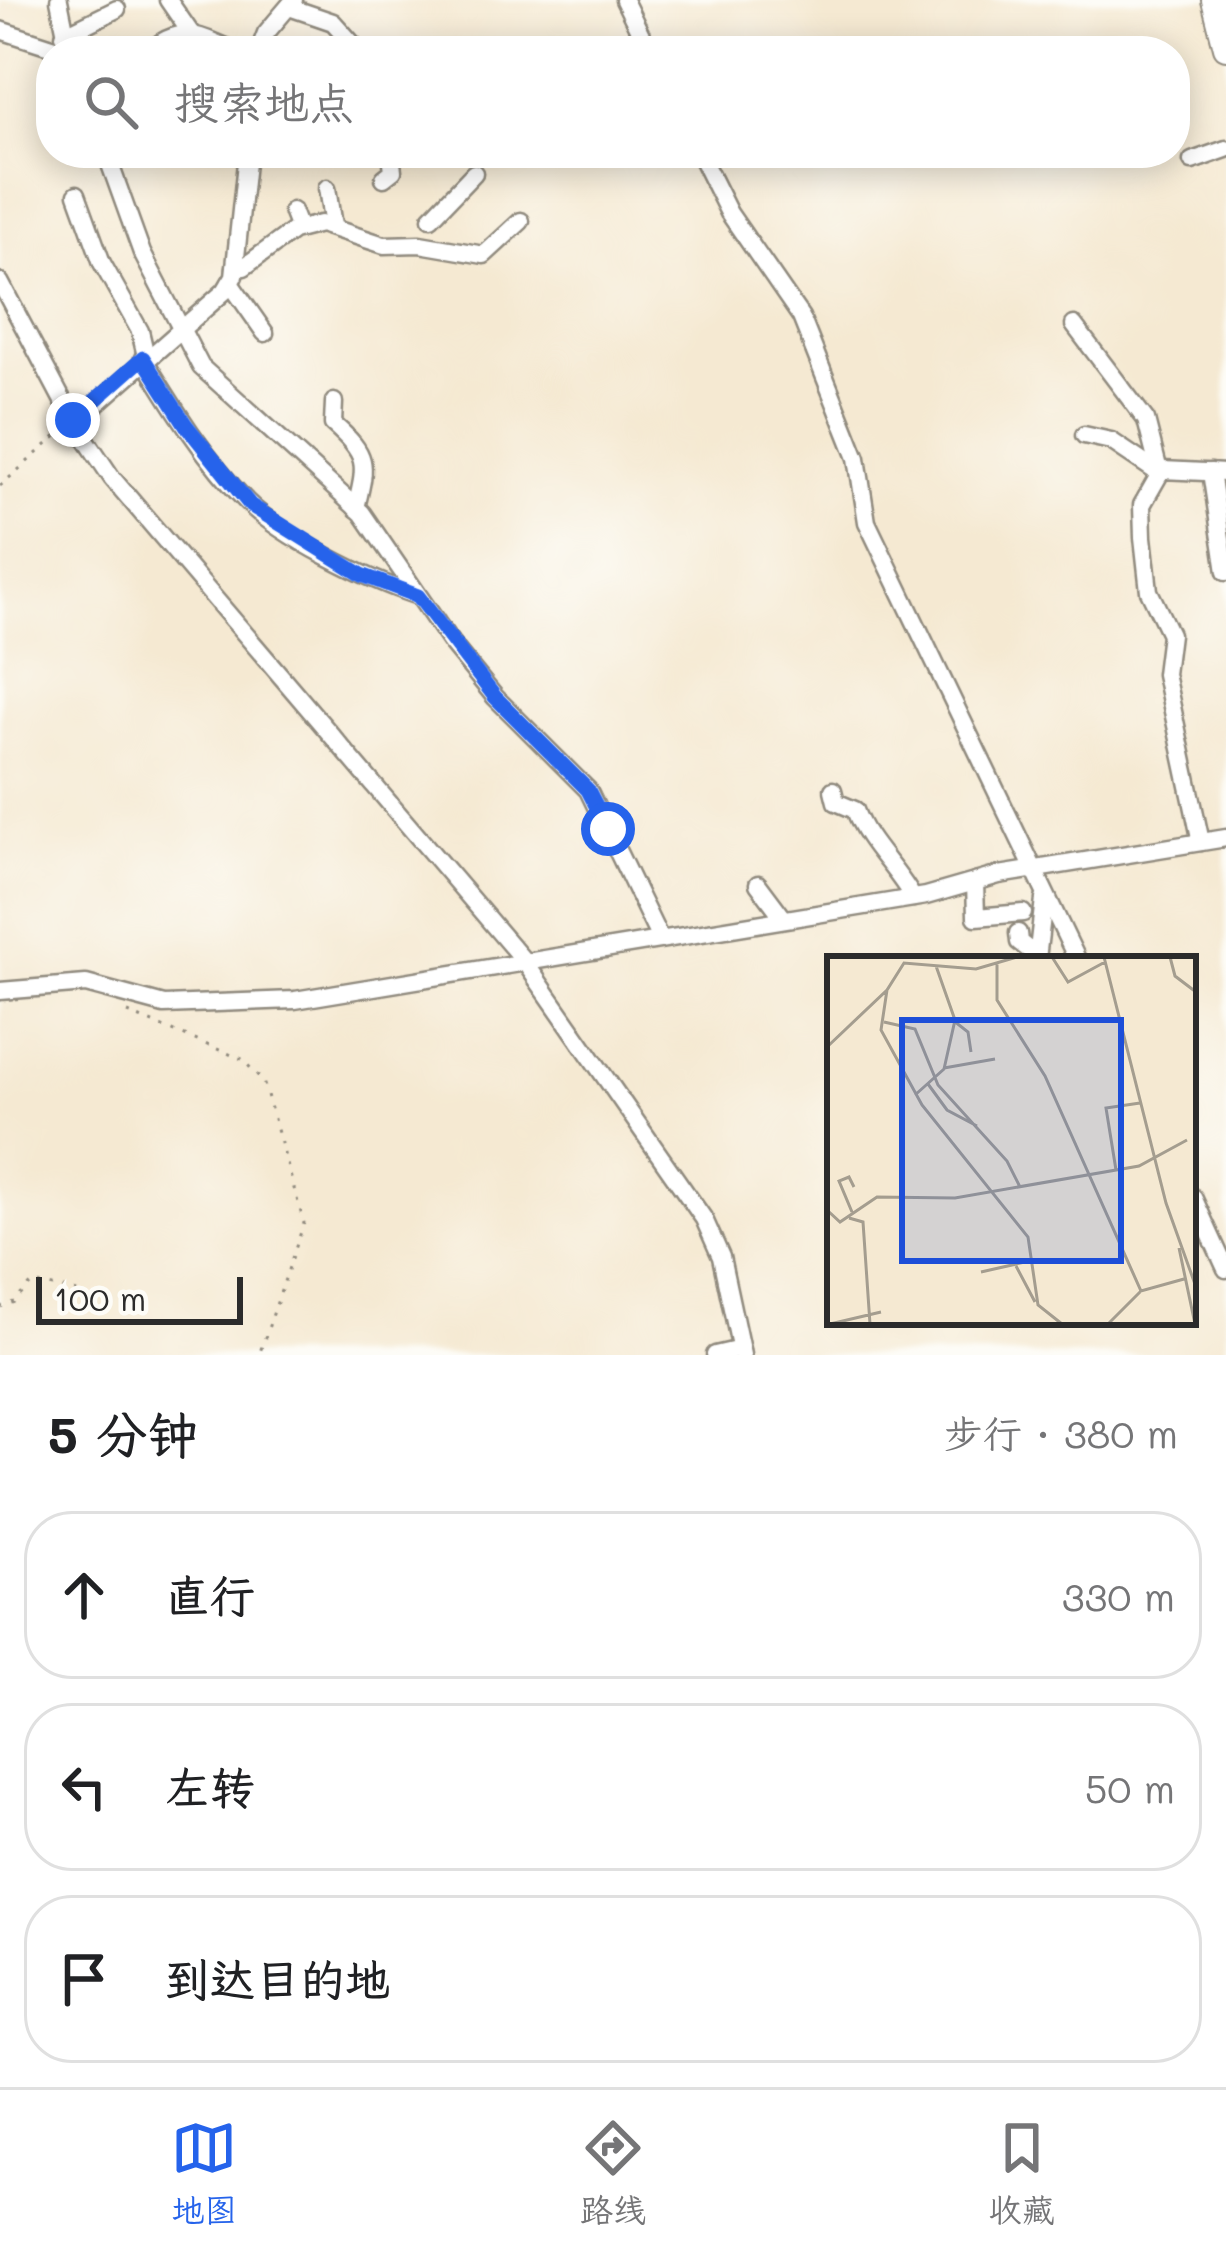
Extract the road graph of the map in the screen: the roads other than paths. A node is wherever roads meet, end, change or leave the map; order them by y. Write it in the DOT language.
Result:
graph roads {
  1 [pos="59,0"];
  2 [pos="168,0"];
  3 [pos="624,0"];
  4 [pos="1214,0"];
  5 [pos="292,4"];
  6 [pos="117,9"];
  7 [pos="0,30"];
  8 [pos="190,32"];
  9 [pos="64,36"];
  10 [pos="80,36"];
  11 [pos="171,36"];
  12 [pos="200,36"];
  13 [pos="265,36"];
  14 [pos="345,36"];
  15 [pos="642,36"];
  16 [pos="36,39"];
  17 [pos="1226,47"];
  18 [pos="1226,149"];
  19 [pos="1192,161"];
  20 [pos="111,168"];
  21 [pos="246,168"];
  22 [pos="393,168"];
  23 [pos="706,168"];
  24 [pos="474,173"];
  25 [pos="384,178"];
  26 [pos="327,188"];
  27 [pos="77,194"];
  28 [pos="521,221"];
  29 [pos="333,226"];
  30 [pos="418,244"];
  31 [pos="232,275"];
  32 [pos="0,282"];
  33 [pos="1074,326"];
  34 [pos="180,329"];
  35 [pos="265,333"];
  36 [pos="144,357"];
  37 [pos="334,402"];
  38 [pos="75,423"];
  39 [pos="1084,434"];
  40 [pos="1158,472"];
  41 [pos="1218,473"];
  42 [pos="356,508"];
  43 [pos="1226,572"];
  44 [pos="418,596"];
  45 [pos="833,790"];
  46 [pos="1226,838"];
  47 [pos="1201,842"];
  48 [pos="1033,870"];
  49 [pos="974,882"];
  50 [pos="758,884"];
  51 [pos="913,898"];
  52 [pos="1044,898"];
  53 [pos="1023,913"];
  54 [pos="782,916"];
  55 [pos="1018,932"];
  56 [pos="659,938"];
  57 [pos="1036,956"];
  58 [pos="1037,956"];
  59 [pos="1075,956"];
  60 [pos="524,961"];
  61 [pos="0,991"];
  62 [pos="1196,1204"];
  63 [pos="1226,1269"];
  64 [pos="741,1352"];
  65 [pos="715,1355"];
  1 -- 9 [label="street"];
  2 -- 8 [label="street"];
  3 -- 15 [label="street"];
  4 -- 17 [label="main road"];
  5 -- 13 [label="street"];
  5 -- 14 [label="street"];
  6 -- 10 [label="street"];
  7 -- 16 [label="street"];
  8 -- 11 [label="street"];
  8 -- 12 [label="street"];
  18 -- 19 [label="street"];
  20 -- 34 [label="street"];
  21 -- 31 [label="street"];
  22 -- 25 [label="street"];
  23 -- 48 [label="street"];
  24 -- 30 [label="street"];
  26 -- 29 [label="street"];
  27 -- 36 [label="street"];
  28 -- 30 [label="street"];
  29 -- 30 [label="street"];
  29 -- 31 [label="street"];
  31 -- 34 [label="street"];
  31 -- 35 [label="street"];
  32 -- 38 [label="street"];
  33 -- 40 [label="street"];
  34 -- 36 [label="street"];
  34 -- 42 [label="street"];
  36 -- 38 [label="street"];
  36 -- 44 [label="street"];
  37 -- 42 [label="street"];
  38 -- 60 [label="street"];
  39 -- 40 [label="street"];
  40 -- 41 [label="street"];
  40 -- 47 [label="street"];
  41 -- 43 [label="street"];
  42 -- 44 [label="street"];
  44 -- 56 [label="street"];
  45 -- 51 [label="street"];
  46 -- 47 [label="street"];
  47 -- 48 [label="street"];
  48 -- 49 [label="street"];
  48 -- 52 [label="street"];
  49 -- 51 [label="street"];
  49 -- 53 [label="street"];
  50 -- 54 [label="street"];
  51 -- 54 [label="street"];
  52 -- 58 [label="street"];
  52 -- 59 [label="street"];
  54 -- 56 [label="street"];
  55 -- 57 [label="street"];
  56 -- 60 [label="street"];
  60 -- 61 [label="street"];
  60 -- 64 [label="street"];
  62 -- 63 [label="street"];
  64 -- 65 [label="street"];
}
